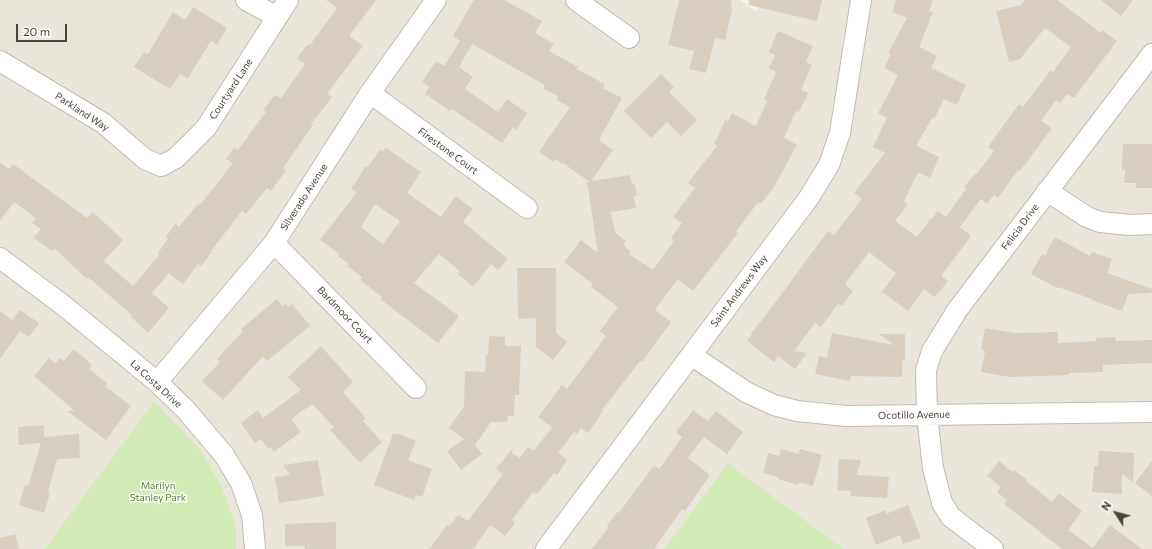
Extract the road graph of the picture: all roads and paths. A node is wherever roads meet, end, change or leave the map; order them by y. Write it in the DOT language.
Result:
graph roads {
  1 [pos="246,0"];
  2 [pos="288,0"];
  3 [pos="436,0"];
  4 [pos="576,0"];
  5 [pos="861,0"];
  6 [pos="277,17"];
  7 [pos="629,38"];
  8 [pos="1152,54"];
  9 [pos="0,61"];
  10 [pos="370,94"];
  11 [pos="161,166"];
  12 [pos="1047,191"];
  13 [pos="527,208"];
  14 [pos="1152,224"];
  15 [pos="274,243"];
  16 [pos="0,258"];
  17 [pos="691,355"];
  18 [pos="156,382"];
  19 [pos="416,388"];
  20 [pos="1152,412"];
  21 [pos="927,415"];
  22 [pos="255,549"];
  23 [pos="546,549"];
  24 [pos="993,549"];
  1 -- 6 [label="street"];
  2 -- 6 [label="street, Courtyard Lane"];
  3 -- 10 [label="street, Silverado Avenue"];
  4 -- 7 [label="street"];
  5 -- 17 [label="street, Saint Andrews Way"];
  6 -- 11 [label="street, Courtyard Lane"];
  8 -- 12 [label="street, Felicia Drive"];
  9 -- 11 [label="street, Parkland Way"];
  10 -- 13 [label="street, Firestone Court"];
  10 -- 15 [label="street, Silverado Avenue"];
  12 -- 14 [label="street"];
  12 -- 21 [label="street, Felicia Drive"];
  15 -- 18 [label="street, Silverado Avenue"];
  15 -- 19 [label="street, Bardmoor Court"];
  16 -- 18 [label="street, La Costa Drive"];
  17 -- 21 [label="street, Ocotillo Avenue"];
  17 -- 23 [label="street, Saint Andrews Way"];
  18 -- 22 [label="street, La Costa Drive"];
  20 -- 21 [label="street, Ocotillo Avenue"];
  21 -- 24 [label="street, Felicia Drive"];
}
